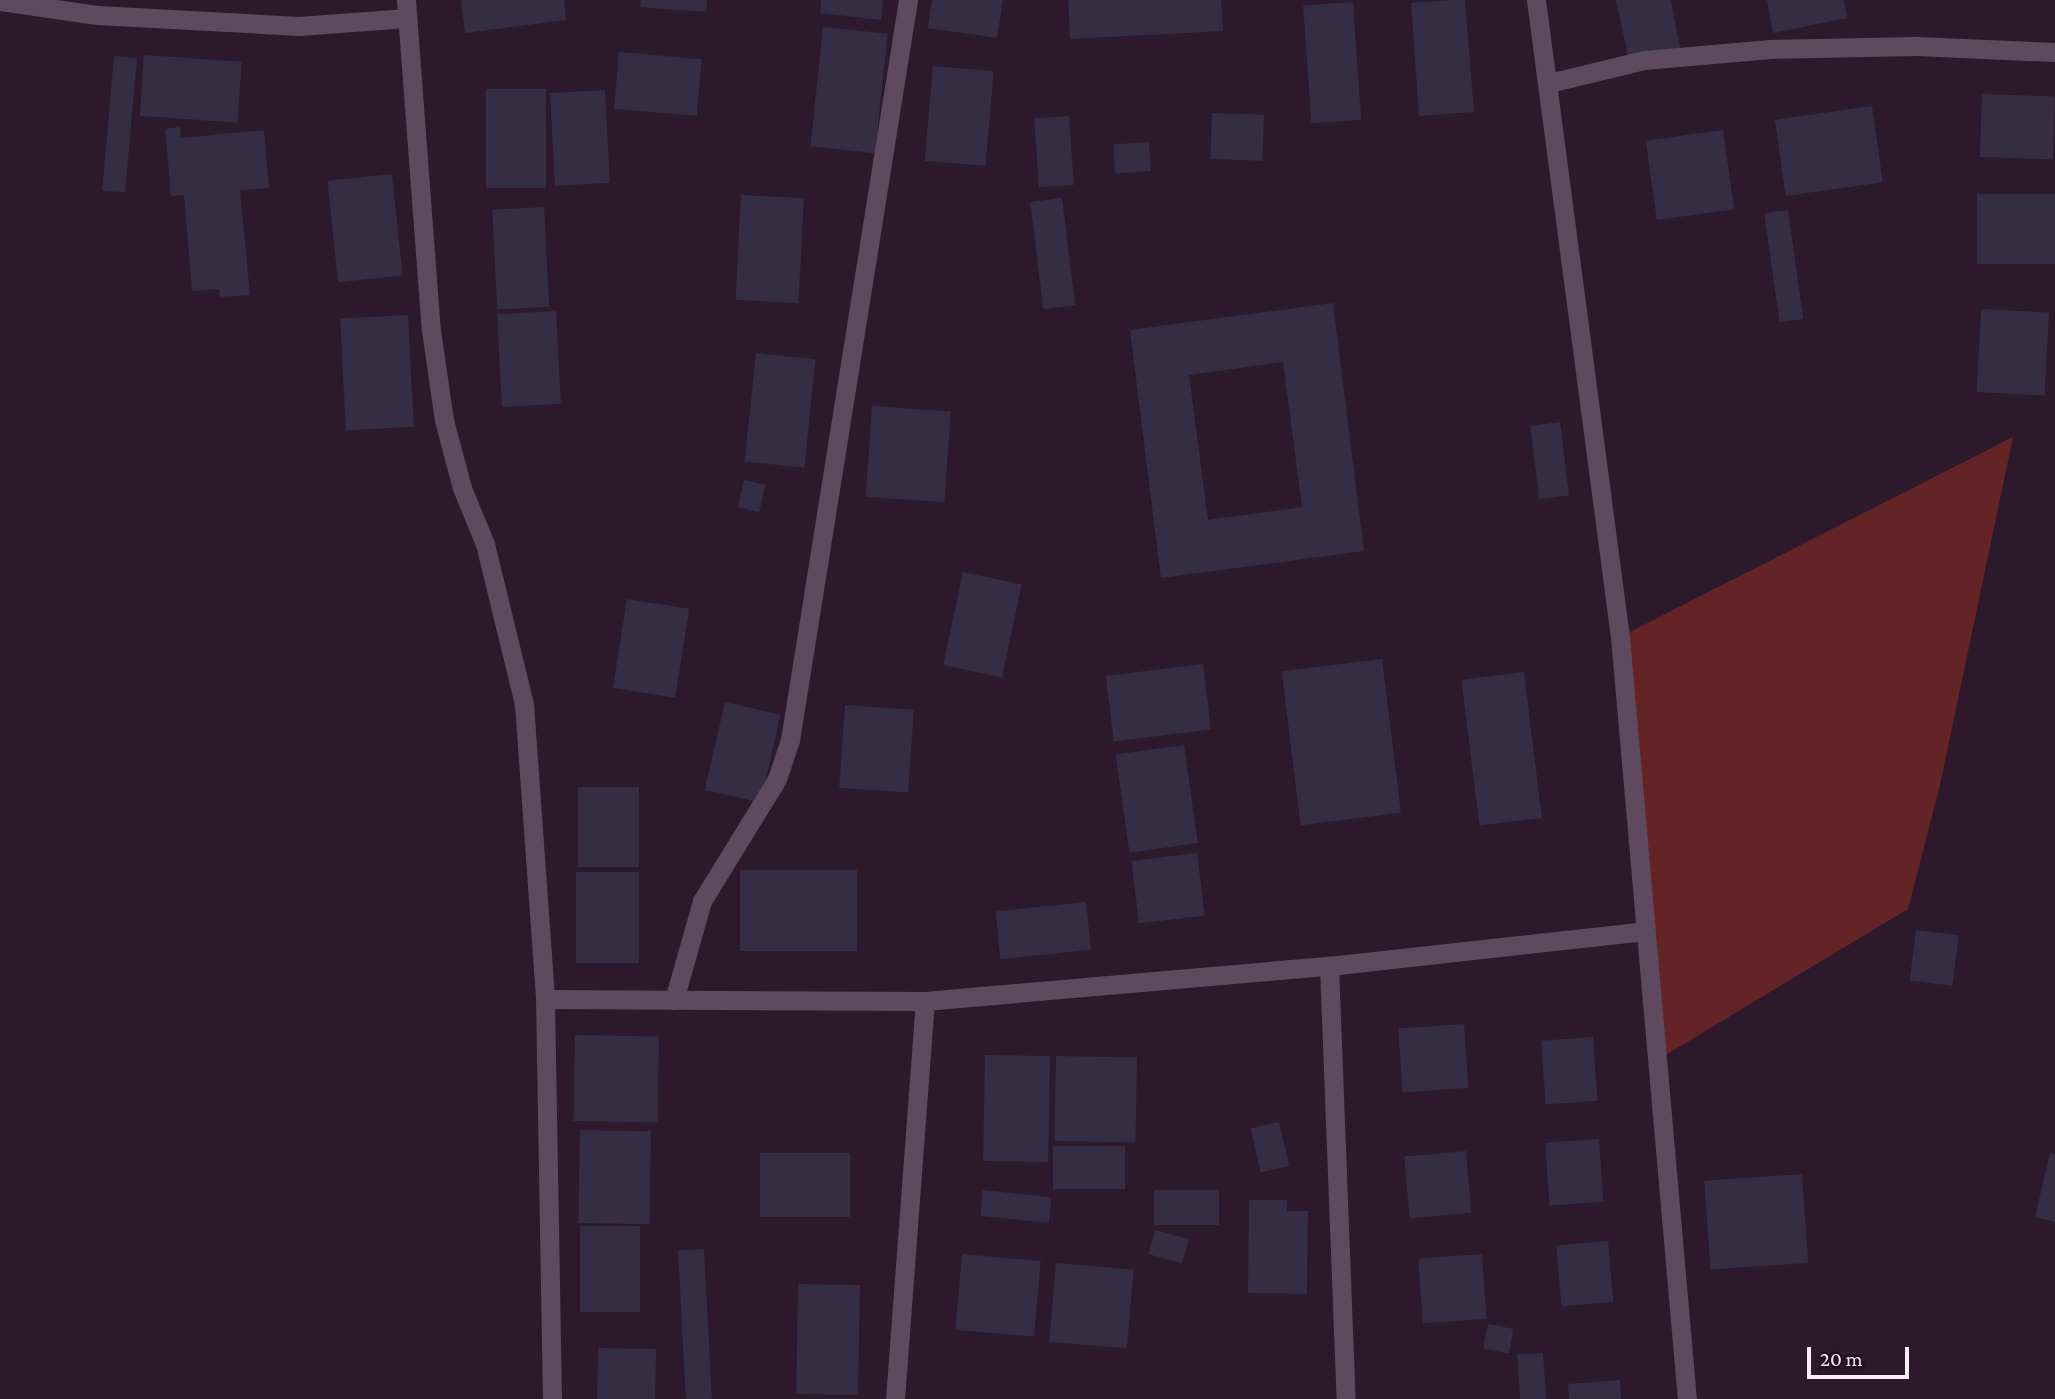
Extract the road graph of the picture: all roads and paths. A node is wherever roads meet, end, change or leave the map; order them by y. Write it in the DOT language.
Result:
graph roads {
  1 [pos="908,0"];
  2 [pos="1536,0"];
  3 [pos="0,1"];
  4 [pos="406,9"];
  5 [pos="2055,52"];
  6 [pos="1549,83"];
  7 [pos="1645,931"];
  8 [pos="1329,966"];
  9 [pos="545,999"];
  10 [pos="674,1000"];
  11 [pos="925,1001"];
  12 [pos="552,1399"];
  13 [pos="895,1399"];
  14 [pos="1346,1399"];
  15 [pos="1687,1399"];
  1 -- 10 [label="street"];
  2 -- 6 [label="street"];
  3 -- 4 [label="street"];
  4 -- 9 [label="street"];
  5 -- 6 [label="street"];
  6 -- 7 [label="street"];
  7 -- 8 [label="street"];
  7 -- 15 [label="street"];
  8 -- 11 [label="street"];
  8 -- 14 [label="street"];
  9 -- 10 [label="street"];
  9 -- 12 [label="street"];
  10 -- 11 [label="street"];
  11 -- 13 [label="street"];
}
